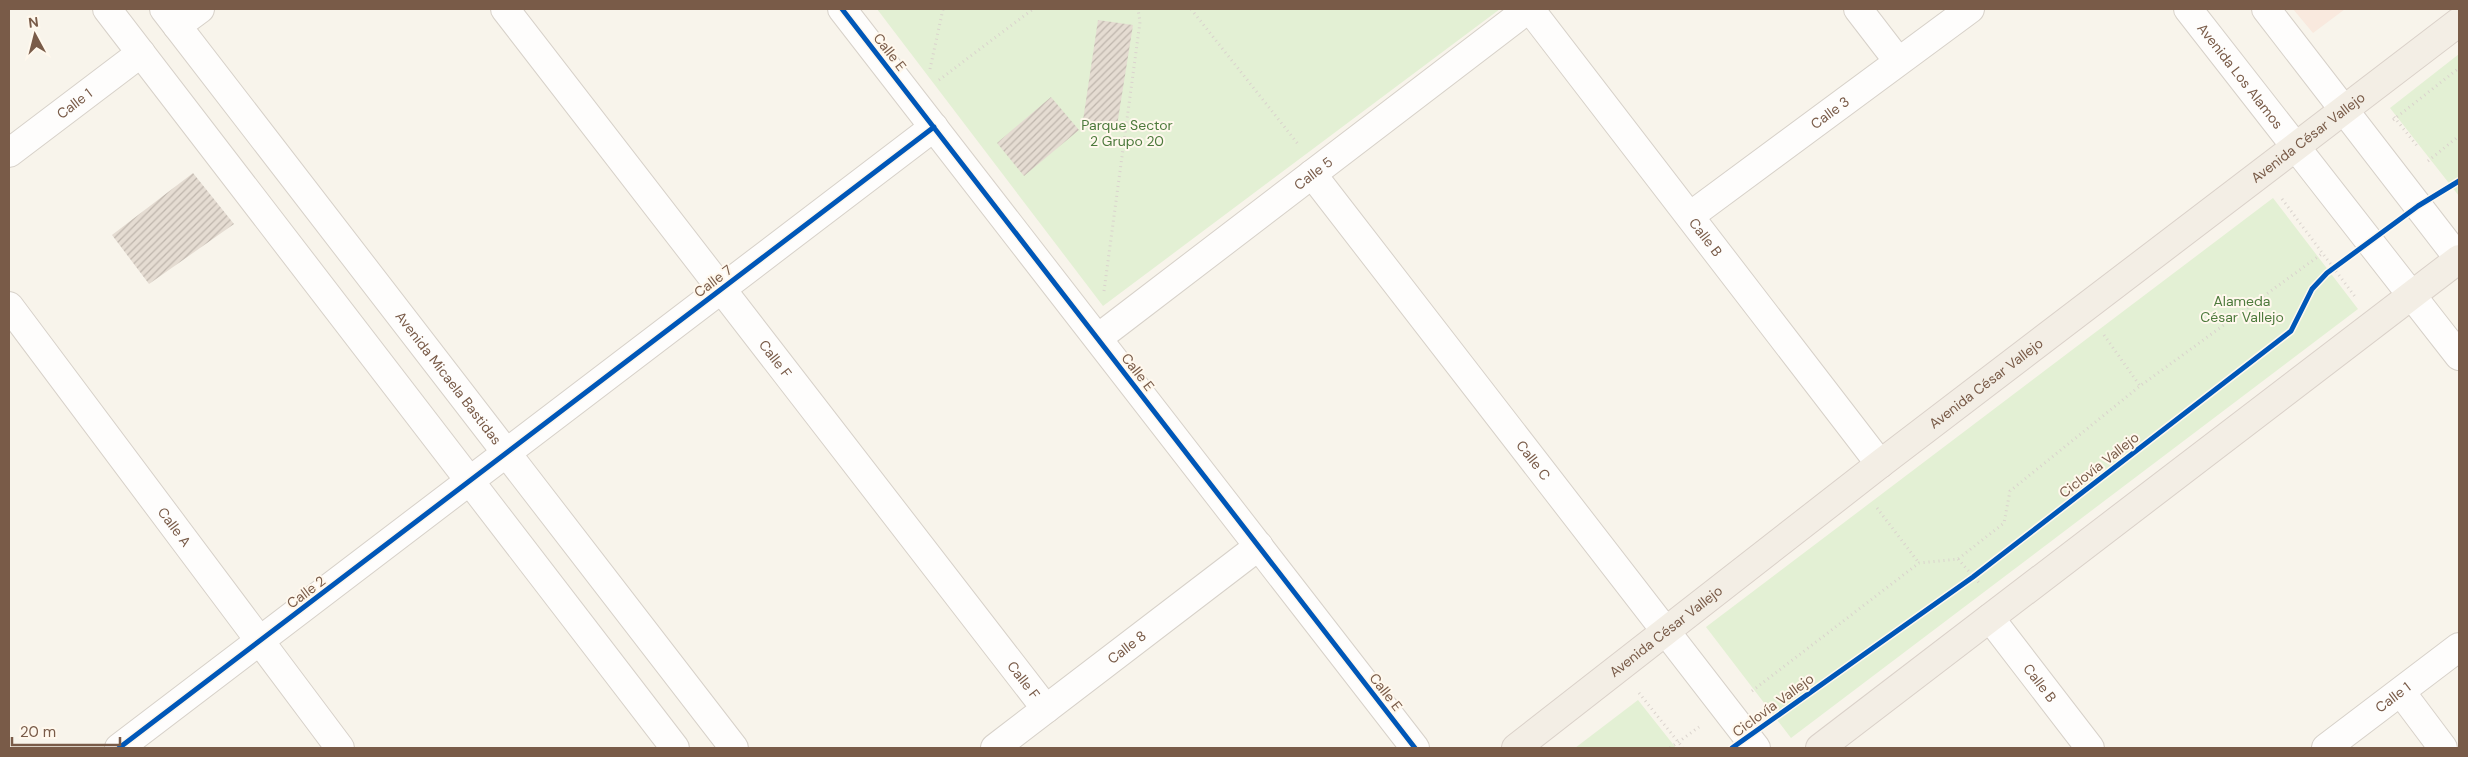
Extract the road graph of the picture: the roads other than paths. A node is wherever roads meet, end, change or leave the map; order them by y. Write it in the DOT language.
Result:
graph roads {
  1 [pos="107,9"];
  2 [pos="200,9"];
  3 [pos="505,9"];
  4 [pos="842,9"];
  5 [pos="1529,9"];
  6 [pos="1858,9"];
  7 [pos="1970,9"];
  8 [pos="2188,9"];
  9 [pos="2266,9"];
  10 [pos="171,17"];
  11 [pos="2459,22"];
  12 [pos="141,53"];
  13 [pos="1898,61"];
  14 [pos="2344,110"];
  15 [pos="934,127"];
  16 [pos="2295,147"];
  17 [pos="9,153"];
  18 [pos="1312,174"];
  19 [pos="1690,216"];
  20 [pos="2459,259"];
  21 [pos="721,290"];
  22 [pos="2412,296"];
  23 [pos="9,306"];
  24 [pos="1098,338"];
  25 [pos="2459,356"];
  26 [pos="507,454"];
  27 [pos="1880,464"];
  28 [pos="471,481"];
  29 [pos="1259,546"];
  30 [pos="1990,618"];
  31 [pos="1665,630"];
  32 [pos="260,642"];
  33 [pos="2459,647"];
  34 [pos="2400,692"];
  35 [pos="1046,709"];
  36 [pos="119,748"];
  37 [pos="340,748"];
  38 [pos="675,748"];
  39 [pos="734,748"];
  40 [pos="995,748"];
  41 [pos="1416,748"];
  42 [pos="1516,748"];
  43 [pos="1756,748"];
  44 [pos="1820,748"];
  45 [pos="2090,748"];
  46 [pos="2326,748"];
  47 [pos="2444,748"];
  1 -- 12 [label="street"];
  2 -- 10 [label="street"];
  3 -- 21 [label="street, Calle F"];
  4 -- 15 [label="street, Calle E"];
  5 -- 18 [label="street, Calle 5"];
  5 -- 19 [label="street, Calle B"];
  6 -- 13 [label="street"];
  7 -- 13 [label="street, Calle 3"];
  8 -- 16 [label="street, Avenida Los Alamos"];
  9 -- 14 [label="street"];
  10 -- 26 [label="street, Avenida Micaela Bastidas"];
  11 -- 14 [label="main road, Avenida César Vallejo"];
  12 -- 17 [label="street, Calle 1"];
  12 -- 28 [label="street"];
  13 -- 19 [label="street, Calle 3"];
  14 -- 16 [label="main road, Avenida César Vallejo"];
  14 -- 20 [label="street"];
  15 -- 21 [label="street, Calle 7"];
  15 -- 24 [label="street, Calle E"];
  16 -- 22 [label="street, Avenida Los Alamos"];
  16 -- 27 [label="main road, Avenida César Vallejo"];
  18 -- 24 [label="street, Calle 5"];
  18 -- 31 [label="street, Calle C"];
  19 -- 27 [label="street, Calle B"];
  20 -- 22 [label="main road"];
  21 -- 26 [label="street, Calle 7"];
  21 -- 35 [label="street, Calle F"];
  22 -- 25 [label="street, Avenida Los Alamos"];
  22 -- 30 [label="main road"];
  23 -- 32 [label="street, Calle A"];
  24 -- 29 [label="street, Calle E"];
  26 -- 28 [label="street, Calle 2"];
  26 -- 39 [label="street, Avenida Micaela Bastidas"];
  27 -- 31 [label="main road, Avenida César Vallejo"];
  28 -- 32 [label="street, Calle 2"];
  28 -- 38 [label="street"];
  29 -- 35 [label="street, Calle 8"];
  29 -- 41 [label="street, Calle E"];
  30 -- 44 [label="main road"];
  30 -- 45 [label="street, Calle B"];
  31 -- 42 [label="main road, Avenida César Vallejo"];
  31 -- 43 [label="street, Calle C"];
  32 -- 36 [label="street, Calle 2"];
  32 -- 37 [label="street, Calle A"];
  33 -- 34 [label="street, Calle 1"];
  34 -- 46 [label="street, Calle 1"];
  34 -- 47 [label="street"];
  35 -- 40 [label="street, Calle 8"];
}
